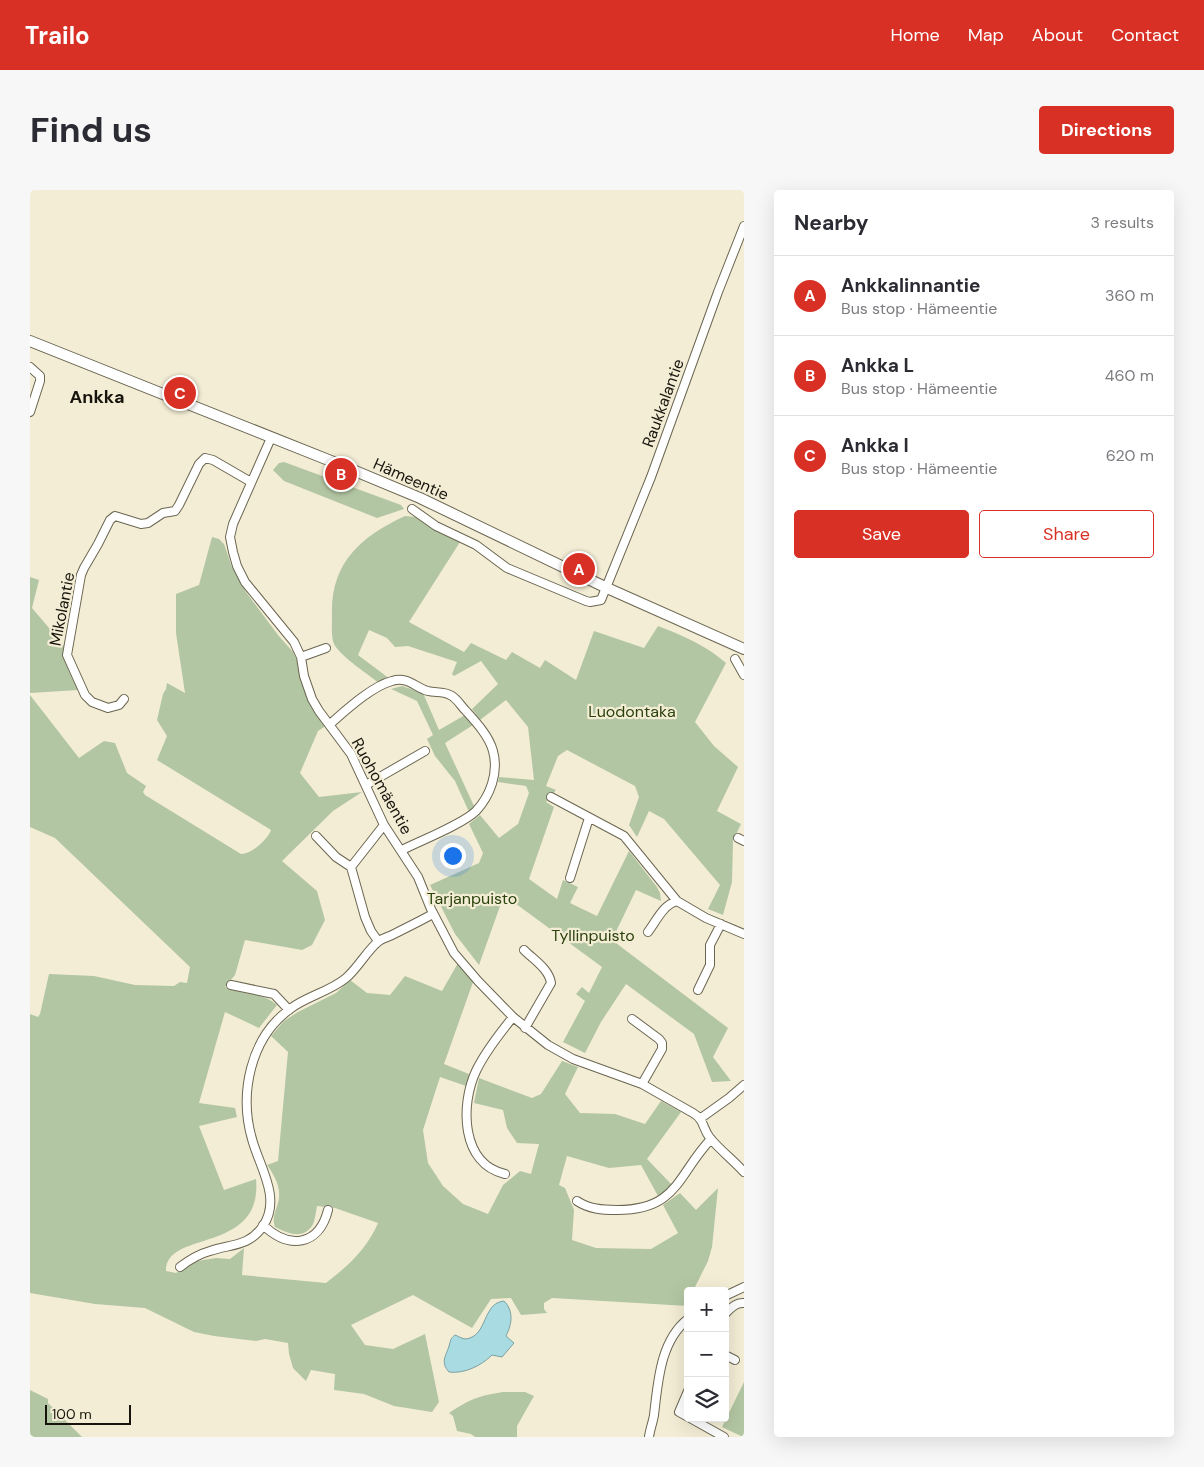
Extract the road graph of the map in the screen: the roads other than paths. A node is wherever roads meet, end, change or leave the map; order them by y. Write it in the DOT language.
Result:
graph roads {
  1 [pos="744,226"];
  2 [pos="30,341"];
  3 [pos="30,367"];
  4 [pos="30,412"];
  5 [pos="271,438"];
  6 [pos="251,482"];
  7 [pos="412,509"];
  8 [pos="607,588"];
  9 [pos="326,648"];
  10 [pos="744,649"];
  11 [pos="301,657"];
  12 [pos="735,659"];
  13 [pos="744,675"];
  14 [pos="124,699"];
  15 [pos="330,724"];
  16 [pos="425,750"];
  17 [pos="366,786"];
  18 [pos="551,797"];
  19 [pos="589,818"];
  20 [pos="384,825"];
  21 [pos="316,836"];
  22 [pos="402,850"];
  23 [pos="350,867"];
  24 [pos="570,878"];
  25 [pos="677,900"];
  26 [pos="433,914"];
  27 [pos="722,924"];
  28 [pos="648,932"];
  29 [pos="744,934"];
  30 [pos="378,941"];
  31 [pos="524,950"];
  32 [pos="231,985"];
  33 [pos="698,990"];
  34 [pos="289,1010"];
  35 [pos="513,1017"];
  36 [pos="632,1019"];
  37 [pos="525,1028"];
  38 [pos="642,1084"];
  39 [pos="744,1084"];
  40 [pos="701,1118"];
  41 [pos="711,1139"];
  42 [pos="744,1172"];
  43 [pos="505,1174"];
  44 [pos="576,1201"];
  45 [pos="328,1210"];
  46 [pos="263,1226"];
  47 [pos="180,1268"];
  48 [pos="742,1288"];
  49 [pos="729,1294"];
  50 [pos="744,1298"];
  51 [pos="744,1302"];
  52 [pos="729,1310"];
  53 [pos="684,1322"];
  54 [pos="729,1357"];
  55 [pos="734,1360"];
  56 [pos="684,1400"];
  57 [pos="684,1415"];
  58 [pos="696,1422"];
  59 [pos="649,1437"];
  60 [pos="724,1437"];
  1 -- 8 [label="street, Raukkalantie"];
  2 -- 5 [label="highway, Hämeentie"];
  3 -- 4 [label="street"];
  5 -- 6 [label="street, Ruohomäentie"];
  5 -- 8 [label="highway, Hämeentie"];
  6 -- 11 [label="street, Ruohomäentie"];
  6 -- 14 [label="street, Mikolantie"];
  7 -- 8 [label="street"];
  8 -- 10 [label="highway, Hämeentie"];
  9 -- 11 [label="street"];
  11 -- 15 [label="street, Ruohomäentie"];
  12 -- 13 [label="street"];
  15 -- 17 [label="street, Ruohomäentie"];
  15 -- 22 [label="street"];
  16 -- 17 [label="street"];
  17 -- 20 [label="street, Ruohomäentie"];
  18 -- 19 [label="street"];
  19 -- 24 [label="street"];
  19 -- 25 [label="street"];
  20 -- 22 [label="street, Ruohomäentie"];
  20 -- 23 [label="street"];
  21 -- 23 [label="street"];
  22 -- 26 [label="street, Ruohomäentie"];
  23 -- 30 [label="street"];
  25 -- 27 [label="street"];
  25 -- 28 [label="street"];
  26 -- 30 [label="street"];
  26 -- 35 [label="street, Ruohomäentie"];
  27 -- 29 [label="street"];
  27 -- 33 [label="street"];
  30 -- 34 [label="street"];
  31 -- 37 [label="street"];
  32 -- 34 [label="street"];
  34 -- 46 [label="street"];
  35 -- 37 [label="street, Ruohomäentie"];
  35 -- 43 [label="street"];
  36 -- 38 [label="street"];
  37 -- 38 [label="street, Ruohomäentie"];
  38 -- 40 [label="street, Ruohomäentie"];
  39 -- 40 [label="street"];
  40 -- 41 [label="street"];
  41 -- 42 [label="street"];
  41 -- 44 [label="street"];
  45 -- 46 [label="street"];
  46 -- 47 [label="street"];
  48 -- 49 [label="street"];
  48 -- 50 [label="street"];
  51 -- 52 [label="street"];
  53 -- 59 [label="street"];
  54 -- 55 [label="street"];
  56 -- 57 [label="street"];
  58 -- 60 [label="street"];
}
